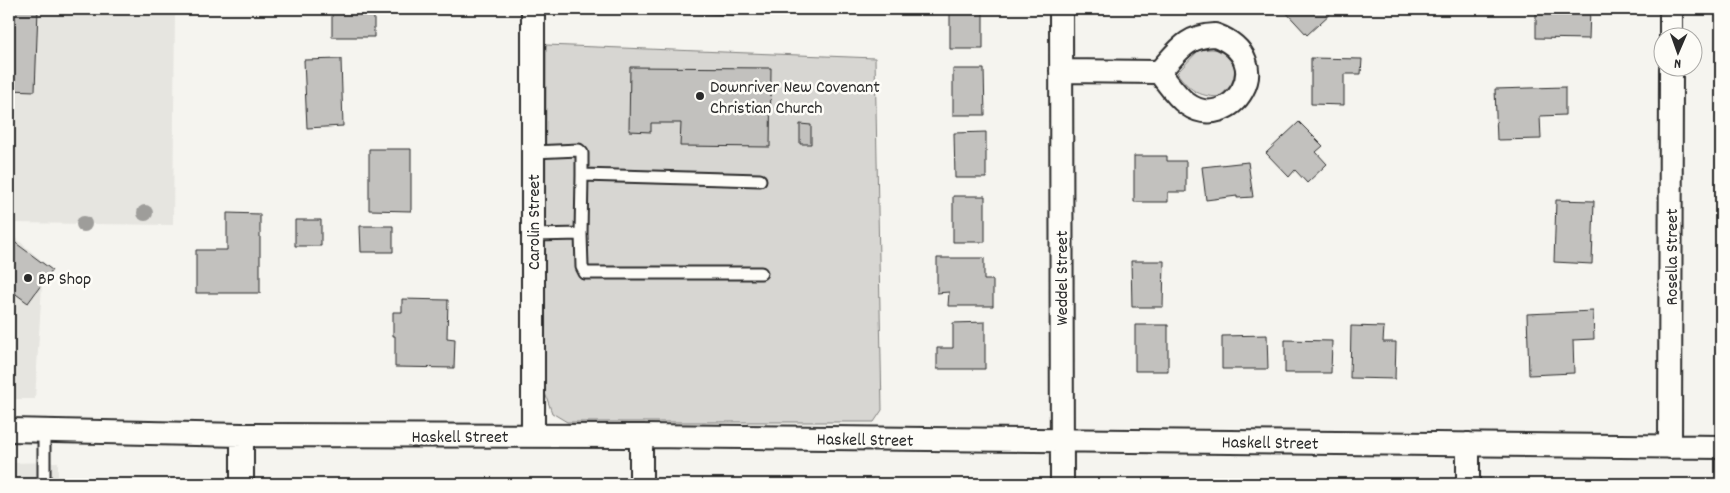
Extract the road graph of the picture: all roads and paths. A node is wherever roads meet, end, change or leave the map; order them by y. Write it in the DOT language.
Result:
graph roads {
  1 [pos="533,9"];
  2 [pos="1061,9"];
  3 [pos="1671,9"];
  4 [pos="1671,28"];
  5 [pos="1061,71"];
  6 [pos="1158,72"];
  7 [pos="1671,78"];
  8 [pos="533,152"];
  9 [pos="582,175"];
  10 [pos="760,180"];
  11 [pos="581,234"];
  12 [pos="533,235"];
  13 [pos="761,273"];
  14 [pos="9,430"];
  15 [pos="44,431"];
  16 [pos="242,435"];
  17 [pos="533,436"];
  18 [pos="641,436"];
  19 [pos="1062,440"];
  20 [pos="1468,444"];
  21 [pos="1670,446"];
  22 [pos="1721,447"];
  23 [pos="44,484"];
  24 [pos="242,484"];
  25 [pos="641,484"];
  26 [pos="1062,484"];
  27 [pos="1468,484"];
  1 -- 8 [label="street, Carolin Street"];
  2 -- 5 [label="street, Weddel Street"];
  3 -- 4 [label="street"];
  5 -- 6 [label="street"];
  5 -- 19 [label="street, Weddel Street"];
  7 -- 21 [label="street, Rosella Street"];
  8 -- 9 [label="lane"];
  8 -- 12 [label="street, Carolin Street"];
  9 -- 10 [label="lane"];
  9 -- 11 [label="lane"];
  11 -- 12 [label="lane"];
  11 -- 13 [label="lane"];
  12 -- 17 [label="street, Carolin Street"];
  14 -- 15 [label="street, Haskell Street"];
  15 -- 16 [label="street, Haskell Street"];
  15 -- 23 [label="lane"];
  16 -- 17 [label="street, Haskell Street"];
  16 -- 24 [label="street"];
  17 -- 18 [label="street, Haskell Street"];
  18 -- 19 [label="street, Haskell Street"];
  18 -- 25 [label="street"];
  19 -- 20 [label="street, Haskell Street"];
  19 -- 26 [label="street, Weddel Street"];
  20 -- 21 [label="street, Haskell Street"];
  20 -- 27 [label="street"];
  21 -- 22 [label="street, Haskell Street"];
}
